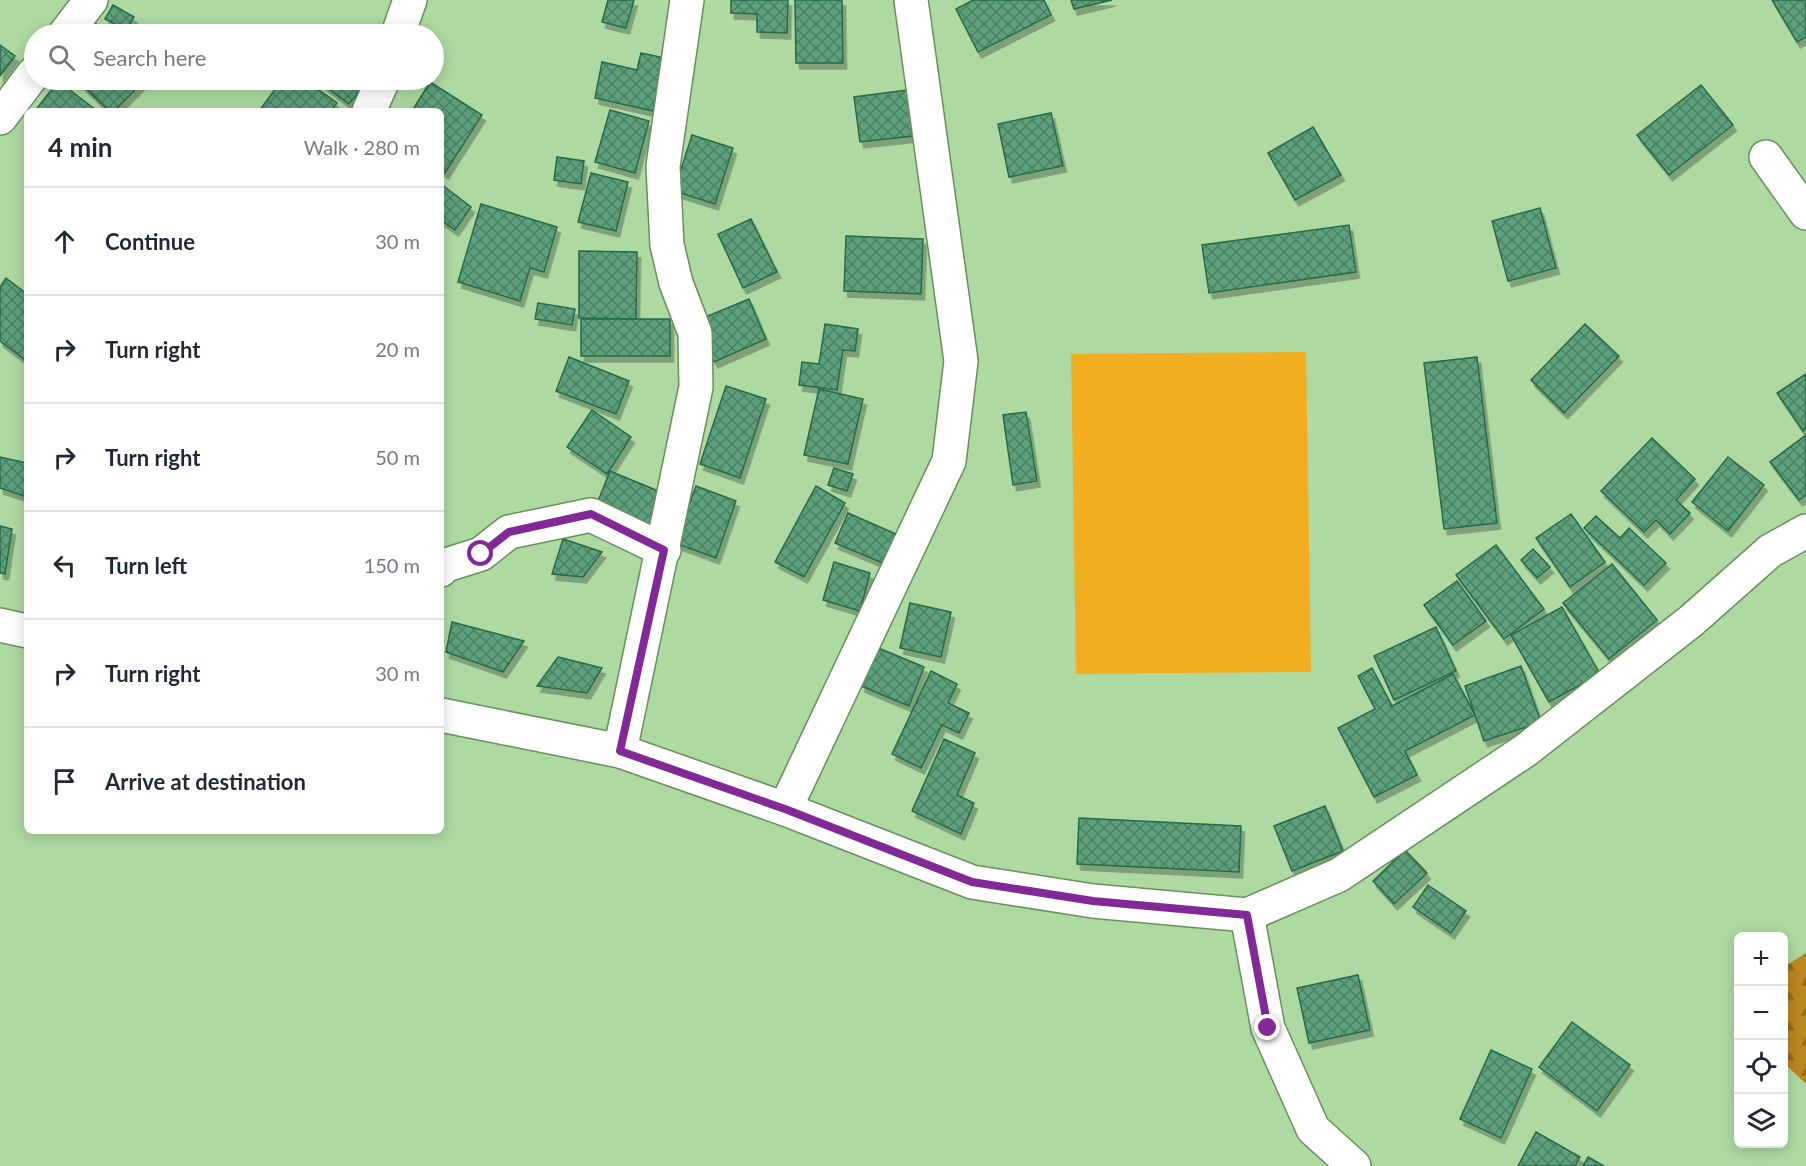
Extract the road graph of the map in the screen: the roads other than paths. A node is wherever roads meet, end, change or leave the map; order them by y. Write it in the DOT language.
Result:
graph roads {
  1 [pos="91,0"];
  2 [pos="410,0"];
  3 [pos="687,0"];
  4 [pos="911,0"];
  5 [pos="72,24"];
  6 [pos="402,24"];
  7 [pos="24,86"];
  8 [pos="378,90"];
  9 [pos="370,108"];
  10 [pos="0,118"];
  11 [pos="1766,157"];
  12 [pos="1806,213"];
  13 [pos="1806,531"];
  14 [pos="664,550"];
  15 [pos="444,566"];
  16 [pos="0,625"];
  17 [pos="24,630"];
  18 [pos="444,716"];
  19 [pos="620,751"];
  20 [pos="785,809"];
  21 [pos="1247,915"];
  22 [pos="1354,1166"];
  1 -- 5 [label="street"];
  2 -- 6 [label="street"];
  3 -- 14 [label="street"];
  4 -- 20 [label="street"];
  7 -- 10 [label="street"];
  8 -- 9 [label="street"];
  11 -- 12 [label="street"];
  13 -- 21 [label="street"];
  14 -- 15 [label="street"];
  14 -- 19 [label="street"];
  16 -- 17 [label="street"];
  18 -- 19 [label="street"];
  19 -- 20 [label="street"];
  20 -- 21 [label="street"];
  21 -- 22 [label="street"];
}
